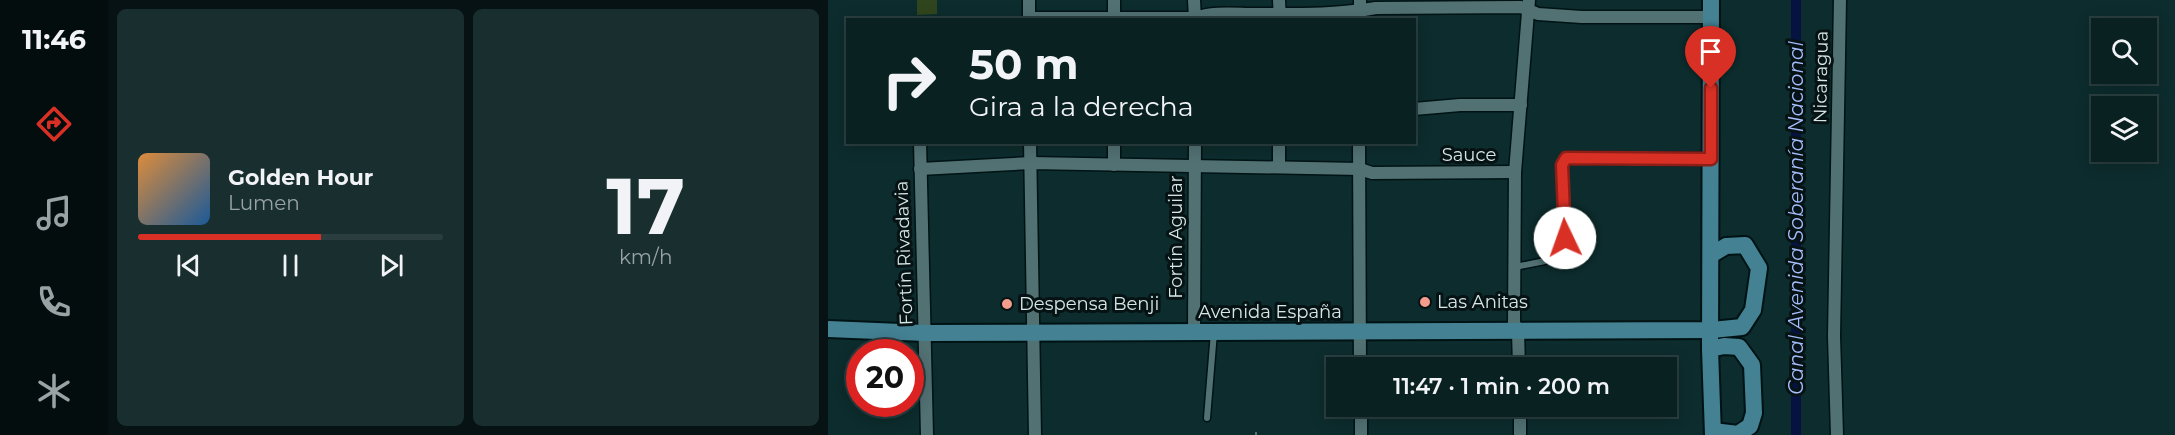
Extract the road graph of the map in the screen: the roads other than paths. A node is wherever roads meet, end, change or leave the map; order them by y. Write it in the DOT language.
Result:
graph roads {
  1 [pos="1029,0"];
  2 [pos="1114,0"];
  3 [pos="1194,0"];
  4 [pos="1280,0"];
  5 [pos="1840,0"];
  6 [pos="1529,5"];
  7 [pos="1711,8"];
  8 [pos="1360,10"];
  9 [pos="1280,17"];
  10 [pos="1029,18"];
  11 [pos="1114,18"];
  12 [pos="1195,18"];
  13 [pos="1197,18"];
  14 [pos="1521,105"];
  15 [pos="1416,109"];
  16 [pos="920,144"];
  17 [pos="1030,144"];
  18 [pos="1114,144"];
  19 [pos="1195,144"];
  20 [pos="1280,144"];
  21 [pos="1359,144"];
  22 [pos="1566,158"];
  23 [pos="1711,159"];
  24 [pos="1031,163"];
  25 [pos="1114,165"];
  26 [pos="1280,166"];
  27 [pos="1195,167"];
  28 [pos="920,169"];
  29 [pos="1360,169"];
  30 [pos="1515,172"];
  31 [pos="1711,255"];
  32 [pos="1514,267"];
  33 [pos="828,329"];
  34 [pos="1712,330"];
  35 [pos="1359,331"];
  36 [pos="1518,331"];
  37 [pos="1034,332"];
  38 [pos="1194,332"];
  39 [pos="1214,332"];
  40 [pos="925,333"];
  41 [pos="1710,349"];
  42 [pos="1360,357"];
  43 [pos="1519,357"];
  44 [pos="1361,417"];
  45 [pos="1520,417"];
  46 [pos="1207,418"];
  47 [pos="1713,433"];
  48 [pos="927,435"];
  49 [pos="1035,435"];
  50 [pos="1361,435"];
  51 [pos="1520,435"];
  52 [pos="1836,435"];
  1 -- 10 [label="street"];
  2 -- 11 [label="street"];
  3 -- 12 [label="street"];
  4 -- 9 [label="street"];
  5 -- 52 [label="street, Nicaragua"];
  6 -- 7 [label="street"];
  6 -- 8 [label="street"];
  6 -- 14 [label="street"];
  7 -- 23 [label="main road"];
  8 -- 9 [label="street"];
  9 -- 13 [label="street"];
  14 -- 15 [label="street"];
  14 -- 30 [label="street"];
  16 -- 28 [label="street, Fortín Rivadavia"];
  17 -- 24 [label="street"];
  18 -- 25 [label="street"];
  19 -- 27 [label="street, Fortín Aguilar"];
  20 -- 26 [label="street"];
  21 -- 29 [label="street"];
  22 -- 23 [label="street"];
  22 -- 32 [label="lane"];
  23 -- 31 [label="main road"];
  24 -- 25 [label="street, Sauce"];
  24 -- 28 [label="street, Sauce"];
  24 -- 37 [label="street"];
  25 -- 27 [label="street, Sauce"];
  26 -- 27 [label="street, Sauce"];
  26 -- 29 [label="street, Sauce"];
  27 -- 38 [label="street, Fortín Aguilar"];
  28 -- 40 [label="street, Fortín Rivadavia"];
  29 -- 30 [label="street, Sauce"];
  29 -- 35 [label="street"];
  30 -- 32 [label="street"];
  31 -- 34 [label="main road"];
  31 -- 34 [label="main road, Avenida España"];
  32 -- 36 [label="street"];
  33 -- 40 [label="main road, Avenida España"];
  34 -- 36 [label="main road, Avenida España"];
  34 -- 41 [label="main road"];
  35 -- 36 [label="main road, Avenida España"];
  35 -- 39 [label="main road, Avenida España"];
  35 -- 42 [label="street"];
  36 -- 43 [label="street"];
  37 -- 38 [label="main road, Avenida España"];
  37 -- 40 [label="main road, Avenida España"];
  37 -- 49 [label="street"];
  38 -- 39 [label="main road, Avenida España"];
  39 -- 46 [label="lane"];
  40 -- 48 [label="street, Fortín Rivadavia"];
  41 -- 47 [label="main road"];
  41 -- 47 [label="main road"];
  44 -- 50 [label="street"];
  45 -- 51 [label="street"];
}
